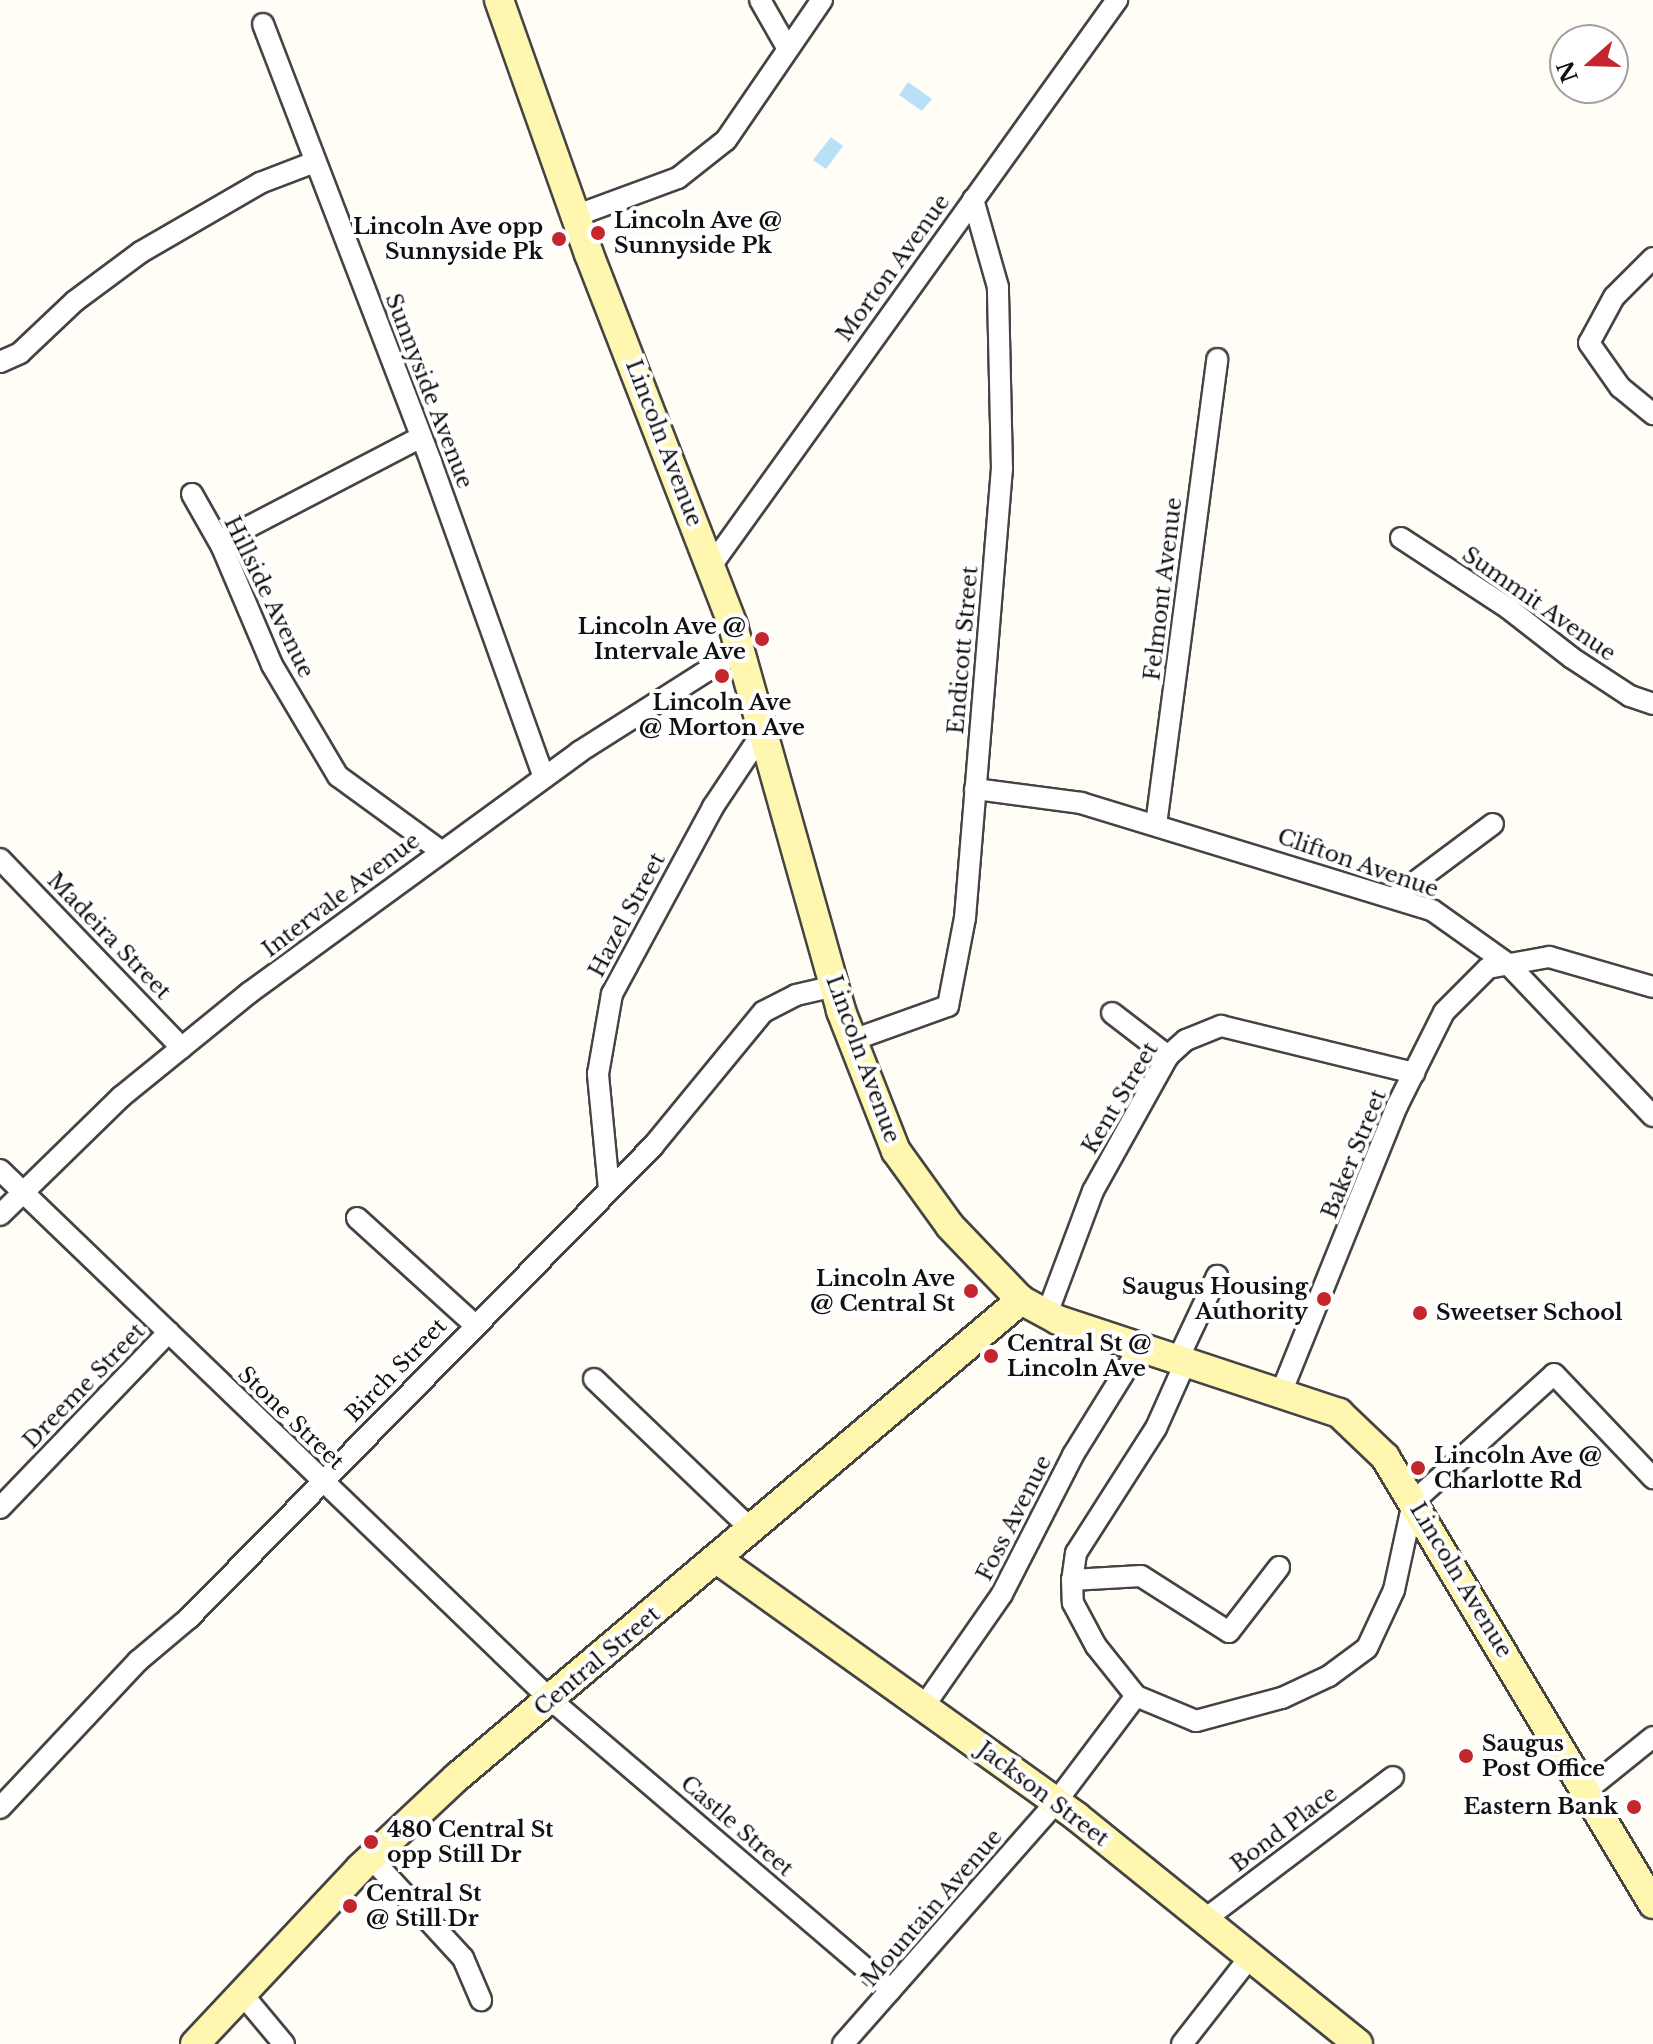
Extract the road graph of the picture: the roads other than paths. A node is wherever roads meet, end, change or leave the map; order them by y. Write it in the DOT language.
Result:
graph roads {
  1 [pos="499,0"];
  2 [pos="760,0"];
  3 [pos="822,0"];
  4 [pos="1117,0"];
  5 [pos="263,24"];
  6 [pos="788,49"];
  7 [pos="315,162"];
  8 [pos="973,199"];
  9 [pos="575,216"];
  10 [pos="1653,258"];
  11 [pos="1217,359"];
  12 [pos="0,362"];
  13 [pos="1653,414"];
  14 [pos="421,437"];
  15 [pos="192,494"];
  16 [pos="1401,538"];
  17 [pos="222,547"];
  18 [pos="711,566"];
  19 [pos="740,650"];
  20 [pos="1653,704"];
  21 [pos="763,732"];
  22 [pos="544,777"];
  23 [pos="975,789"];
  24 [pos="1493,824"];
  25 [pos="1156,825"];
  26 [pos="441,851"];
  27 [pos="0,859"];
  28 [pos="1395,897"];
  29 [pos="1508,964"];
  30 [pos="834,986"];
  31 [pos="1653,987"];
  32 [pos="1112,1013"];
  33 [pos="853,1040"];
  34 [pos="182,1048"];
  35 [pos="1168,1056"];
  36 [pos="1414,1073"];
  37 [pos="1653,1116"];
  38 [pos="0,1170"];
  39 [pos="609,1189"];
  40 [pos="24,1192"];
  41 [pos="0,1215"];
  42 [pos="357,1218"];
  43 [pos="1217,1276"];
  44 [pos="1021,1300"];
  45 [pos="1047,1314"];
  46 [pos="475,1325"];
  47 [pos="169,1332"];
  48 [pos="1140,1347"];
  49 [pos="1182,1360"];
  50 [pos="594,1379"];
  51 [pos="1281,1393"];
  52 [pos="1653,1478"];
  53 [pos="322,1481"];
  54 [pos="1413,1502"];
  55 [pos="0,1508"];
  56 [pos="752,1530"];
  57 [pos="717,1559"];
  58 [pos="1279,1567"];
  59 [pos="1072,1580"];
  60 [pos="1136,1696"];
  61 [pos="550,1699"];
  62 [pos="924,1706"];
  63 [pos="1653,1737"];
  64 [pos="1393,1777"];
  65 [pos="1586,1791"];
  66 [pos="1056,1802"];
  67 [pos="0,1808"];
  68 [pos="371,1858"];
  69 [pos="1653,1904"];
  70 [pos="1204,1920"];
  71 [pos="1250,1957"];
  72 [pos="891,1990"];
  73 [pos="243,1995"];
  74 [pos="481,2000"];
  75 [pos="195,2044"];
  76 [pos="284,2044"];
  77 [pos="843,2044"];
  78 [pos="1182,2044"];
  79 [pos="1358,2044"];
  1 -- 9 [label="main road, Lincoln Avenue"];
  2 -- 6 [label="street"];
  3 -- 6 [label="street"];
  4 -- 8 [label="street, Morton Avenue"];
  5 -- 7 [label="street, Sunnyside Avenue"];
  6 -- 9 [label="street"];
  7 -- 12 [label="street"];
  7 -- 14 [label="street, Sunnyside Avenue"];
  8 -- 18 [label="street, Morton Avenue"];
  8 -- 23 [label="street, Endicott Street"];
  9 -- 18 [label="main road, Lincoln Avenue"];
  10 -- 13 [label="street"];
  11 -- 25 [label="street, Felmont Avenue"];
  14 -- 17 [label="street"];
  14 -- 22 [label="street, Sunnyside Avenue"];
  15 -- 17 [label="street, Hillside Avenue"];
  16 -- 20 [label="street, Summit Avenue"];
  17 -- 26 [label="street, Hillside Avenue"];
  18 -- 19 [label="main road, Lincoln Avenue"];
  19 -- 21 [label="main road, Lincoln Avenue"];
  19 -- 22 [label="street, Intervale Avenue"];
  21 -- 30 [label="main road, Lincoln Avenue"];
  21 -- 39 [label="street, Hazel Street"];
  22 -- 26 [label="street, Intervale Avenue"];
  23 -- 25 [label="street, Clifton Avenue"];
  23 -- 33 [label="street, Endicott Street"];
  24 -- 28 [label="street"];
  25 -- 28 [label="street, Clifton Avenue"];
  26 -- 34 [label="street, Intervale Avenue"];
  27 -- 34 [label="street, Madeira Street"];
  28 -- 29 [label="street, Clifton Avenue"];
  29 -- 31 [label="street, Baker Street"];
  29 -- 36 [label="street, Baker Street"];
  29 -- 37 [label="street, Clifton Avenue"];
  30 -- 33 [label="main road, Lincoln Avenue"];
  30 -- 39 [label="street, Birch Street"];
  32 -- 35 [label="street"];
  33 -- 44 [label="main road, Lincoln Avenue"];
  34 -- 40 [label="street, Intervale Avenue"];
  35 -- 36 [label="street, Kent Street"];
  35 -- 45 [label="street, Kent Street"];
  36 -- 51 [label="street, Baker Street"];
  38 -- 40 [label="street, Stone Street"];
  39 -- 46 [label="street, Birch Street"];
  40 -- 41 [label="street, Intervale Avenue"];
  40 -- 47 [label="street, Stone Street"];
  42 -- 46 [label="street"];
  43 -- 49 [label="street"];
  44 -- 45 [label="main road, Lincoln Avenue"];
  44 -- 56 [label="main road, Central Street"];
  45 -- 48 [label="main road, Lincoln Avenue"];
  46 -- 53 [label="street, Birch Street"];
  47 -- 53 [label="street, Stone Street"];
  47 -- 55 [label="street, Dreeme Street"];
  48 -- 49 [label="main road, Lincoln Avenue"];
  48 -- 62 [label="street, Foss Avenue"];
  49 -- 51 [label="main road, Lincoln Avenue"];
  49 -- 59 [label="street"];
  50 -- 56 [label="street"];
  51 -- 54 [label="main road, Lincoln Avenue"];
  52 -- 54 [label="street"];
  53 -- 61 [label="street, Stone Street"];
  53 -- 67 [label="street, Birch Street"];
  54 -- 60 [label="street"];
  54 -- 65 [label="main road, Lincoln Avenue"];
  56 -- 57 [label="main road, Central Street"];
  57 -- 61 [label="main road, Central Street"];
  57 -- 62 [label="main road, Jackson Street"];
  58 -- 59 [label="street"];
  59 -- 60 [label="street"];
  60 -- 66 [label="street, Mountain Avenue"];
  61 -- 68 [label="main road, Central Street"];
  61 -- 72 [label="street, Castle Street"];
  62 -- 66 [label="main road, Jackson Street"];
  63 -- 65 [label="street"];
  64 -- 70 [label="street, Bond Place"];
  65 -- 69 [label="main road, Lincoln Avenue"];
  66 -- 70 [label="main road, Jackson Street"];
  66 -- 72 [label="street, Mountain Avenue"];
  68 -- 73 [label="main road, Central Street"];
  68 -- 74 [label="street"];
  70 -- 71 [label="main road, Jackson Street"];
  71 -- 78 [label="street"];
  71 -- 79 [label="main road, Jackson Street"];
  72 -- 77 [label="street, Mountain Avenue"];
  73 -- 75 [label="main road, Central Street"];
  73 -- 76 [label="street"];
}
